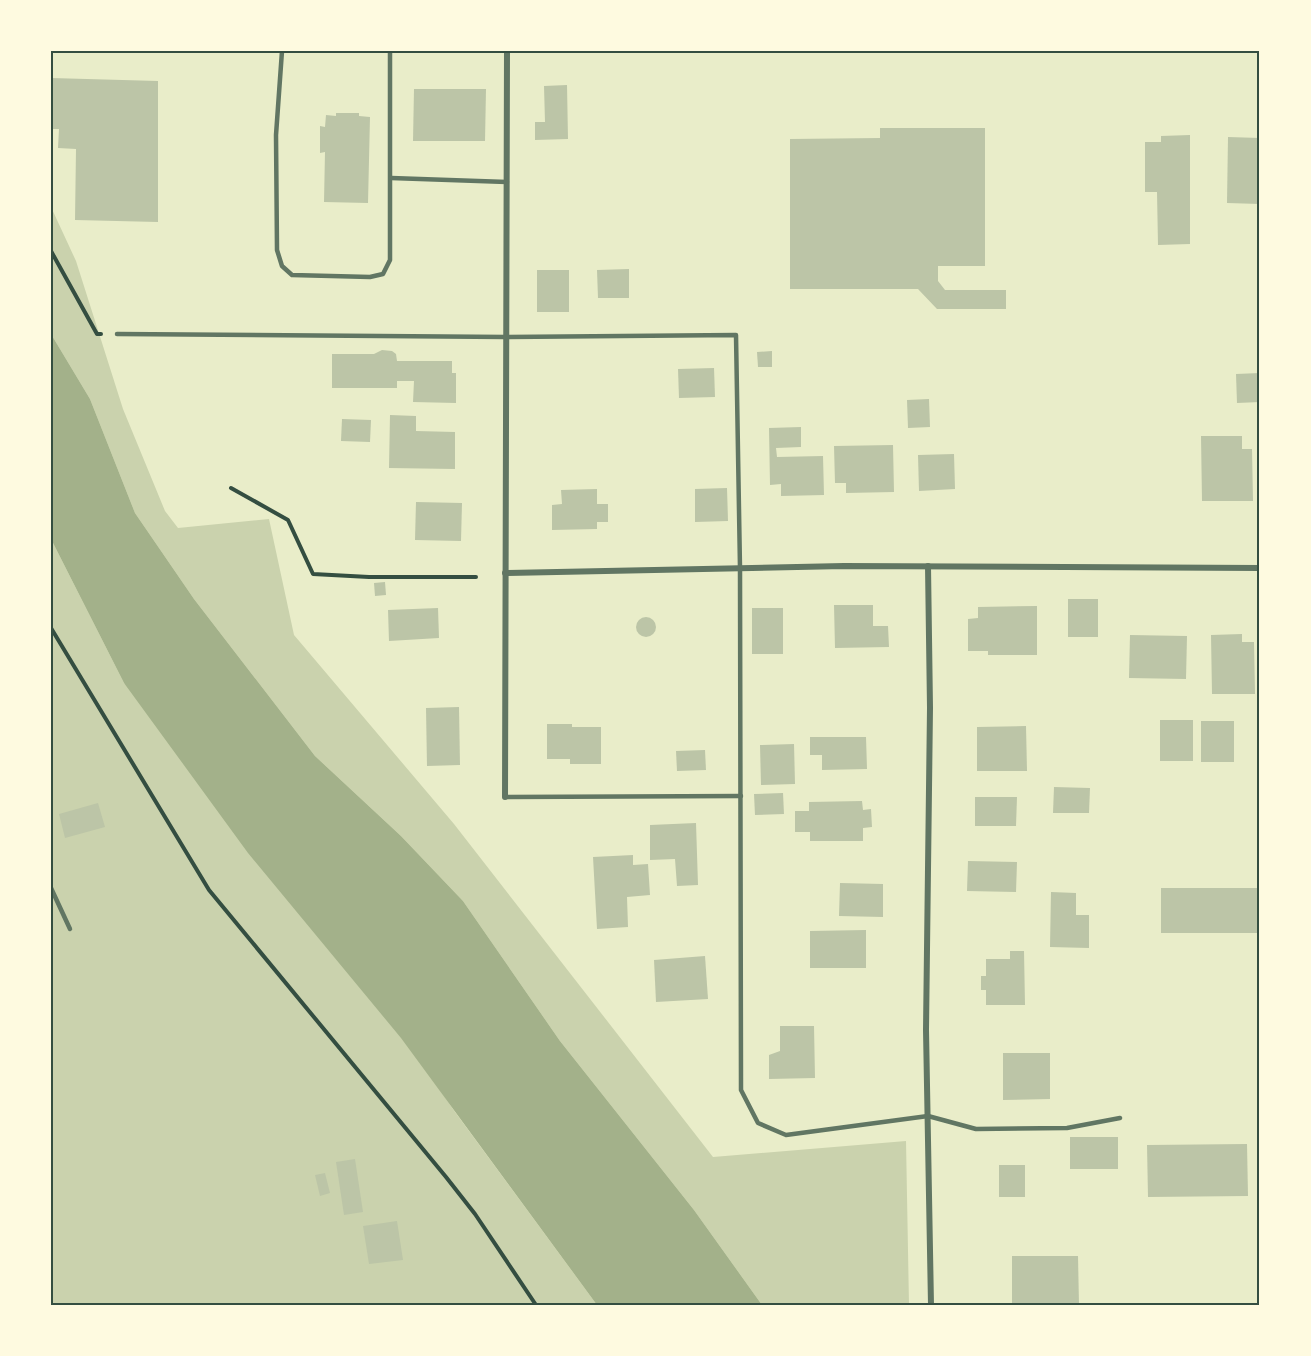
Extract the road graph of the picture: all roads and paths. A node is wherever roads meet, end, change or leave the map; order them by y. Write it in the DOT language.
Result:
graph roads {
  1 [pos="282,51"];
  2 [pos="390,51"];
  3 [pos="507,51"];
  4 [pos="391,178"];
  5 [pos="507,182"];
  6 [pos="51,251"];
  7 [pos="117,334"];
  8 [pos="506,337"];
  9 [pos="231,488"];
  10 [pos="928,566"];
  11 [pos="740,568"];
  12 [pos="1260,568"];
  13 [pos="506,573"];
  14 [pos="476,577"];
  15 [pos="51,628"];
  16 [pos="741,796"];
  17 [pos="505,797"];
  18 [pos="51,888"];
  19 [pos="70,929"];
  20 [pos="928,1116"];
  21 [pos="1120,1118"];
  22 [pos="536,1305"];
  23 [pos="931,1305"];
  1 -- 4 [label="lane"];
  2 -- 4 [label="lane"];
  3 -- 5 [label="street"];
  4 -- 5 [label="lane"];
  5 -- 8 [label="street"];
  6 -- 7 [label="path"];
  7 -- 8 [label="lane"];
  8 -- 11 [label="lane"];
  8 -- 13 [label="street"];
  9 -- 14 [label="path"];
  10 -- 11 [label="street"];
  10 -- 12 [label="street"];
  10 -- 20 [label="street"];
  11 -- 13 [label="street"];
  11 -- 16 [label="lane"];
  13 -- 17 [label="street"];
  15 -- 22 [label="path"];
  16 -- 17 [label="lane"];
  16 -- 20 [label="lane"];
  18 -- 19 [label="lane"];
  20 -- 21 [label="lane"];
  20 -- 23 [label="street"];
}
